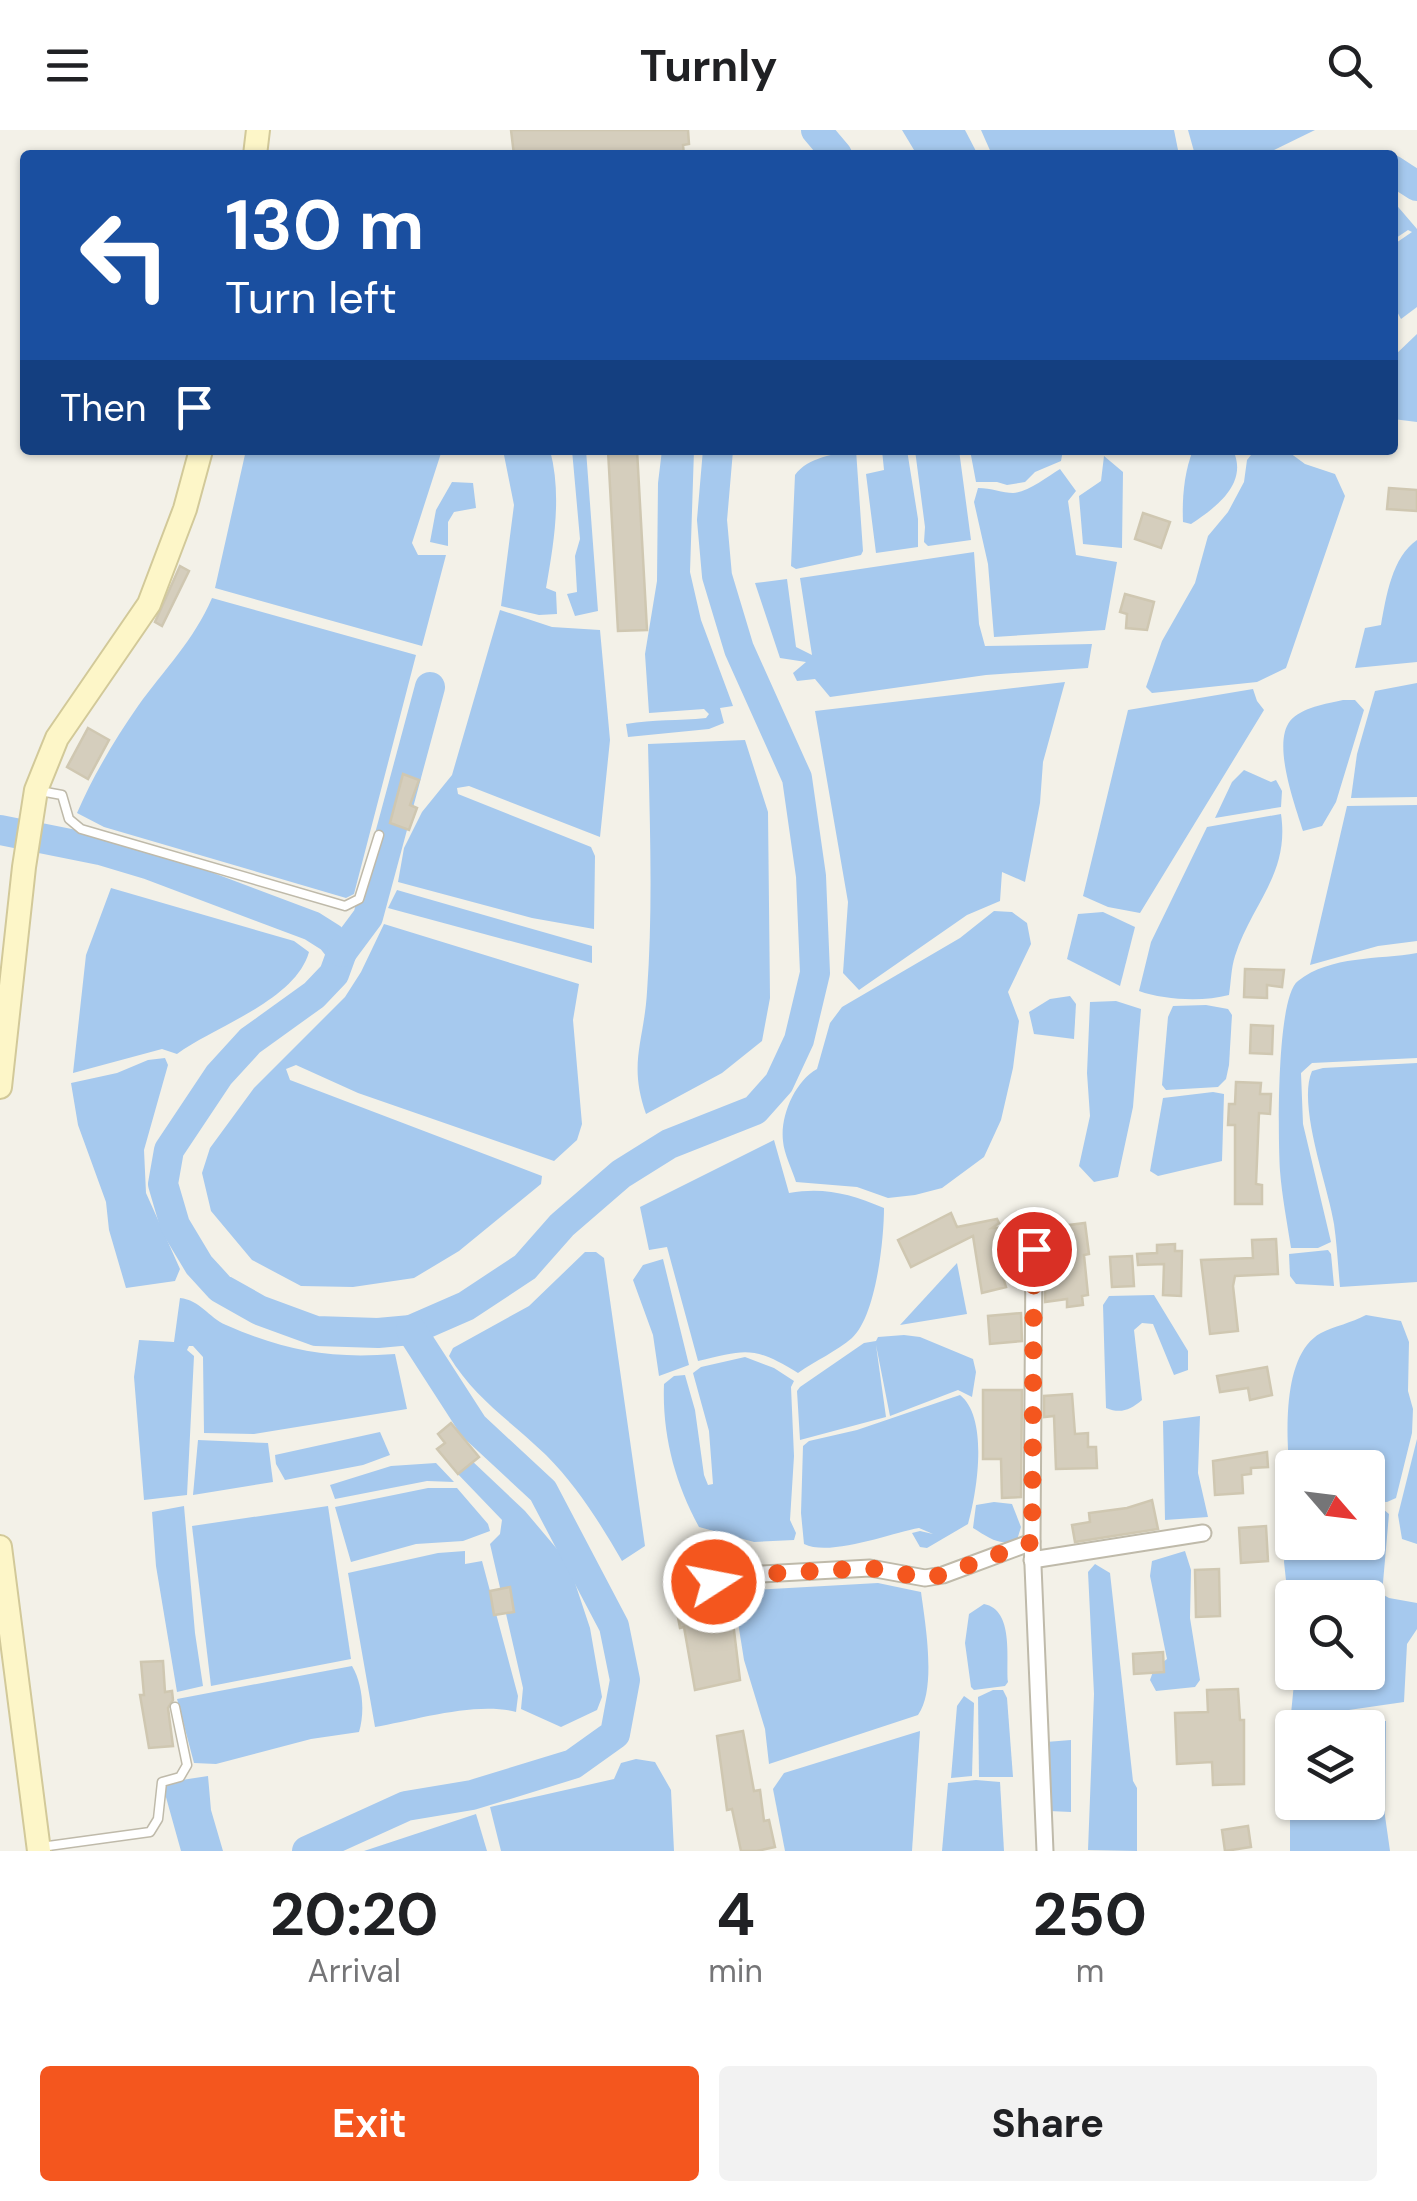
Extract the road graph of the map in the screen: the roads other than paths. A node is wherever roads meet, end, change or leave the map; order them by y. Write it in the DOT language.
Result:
graph roads {
  1 [pos="200,455"];
  2 [pos="34,798"];
  3 [pos="379,835"];
  4 [pos="0,1086"];
  5 [pos="1034,1249"];
  6 [pos="1203,1533"];
  7 [pos="1032,1542"];
  8 [pos="0,1547"];
  9 [pos="1032,1560"];
  10 [pos="714,1582"];
  11 [pos="176,1707"];
  12 [pos="39,1849"];
  13 [pos="1045,1851"];
  1 -- 2 [label="main road"];
  2 -- 3 [label="lane"];
  2 -- 4 [label="main road"];
  5 -- 7 [label="street"];
  6 -- 9 [label="street"];
  7 -- 9 [label="street"];
  7 -- 10 [label="street"];
  8 -- 12 [label="main road"];
  9 -- 13 [label="street"];
  11 -- 12 [label="lane"];
}
